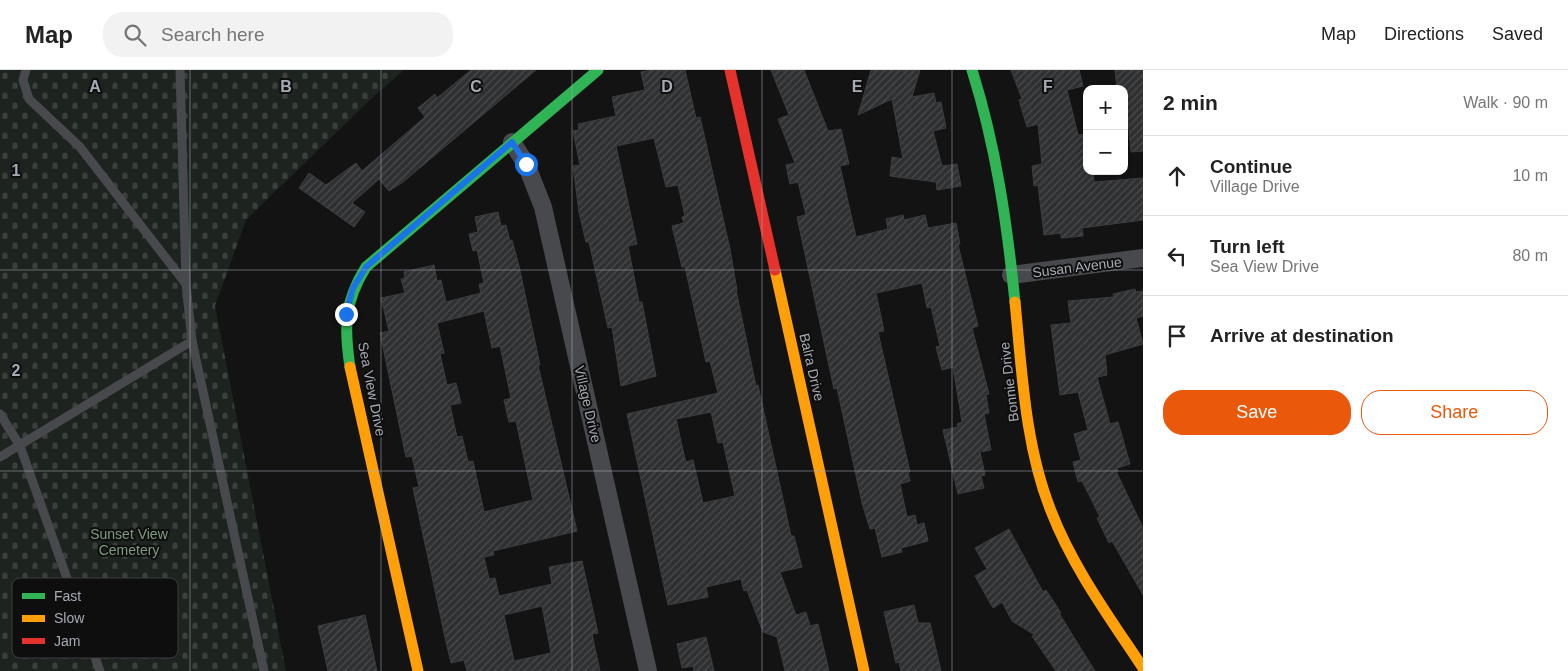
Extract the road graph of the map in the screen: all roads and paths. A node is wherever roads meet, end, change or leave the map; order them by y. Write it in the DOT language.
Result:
graph roads {
  1 [pos="26,70"];
  2 [pos="180,70"];
  3 [pos="598,70"];
  4 [pos="730,70"];
  5 [pos="972,70"];
  6 [pos="512,142"];
  7 [pos="1143,258"];
  8 [pos="1011,275"];
  9 [pos="186,284"];
  10 [pos="192,341"];
  11 [pos="0,414"];
  12 [pos="20,446"];
  13 [pos="0,457"];
  14 [pos="67,578"];
  15 [pos="95,658"];
  16 [pos="1143,668"];
  17 [pos="100,671"];
  18 [pos="264,671"];
  19 [pos="418,671"];
  20 [pos="648,671"];
  21 [pos="864,671"];
  1 -- 9 [label="lane"];
  2 -- 9 [label="lane"];
  3 -- 6 [label="street, Sea View Drive"];
  4 -- 21 [label="street, Balra Drive"];
  5 -- 8 [label="street, Bonnie Drive"];
  6 -- 19 [label="street, Sea View Drive"];
  6 -- 20 [label="street, Village Drive"];
  7 -- 8 [label="street, Susan Avenue"];
  8 -- 16 [label="street, Bonnie Drive"];
  9 -- 10 [label="lane"];
  10 -- 12 [label="lane"];
  10 -- 18 [label="lane"];
  11 -- 12 [label="lane"];
  12 -- 13 [label="lane"];
  12 -- 14 [label="lane"];
  15 -- 17 [label="lane"];
}
